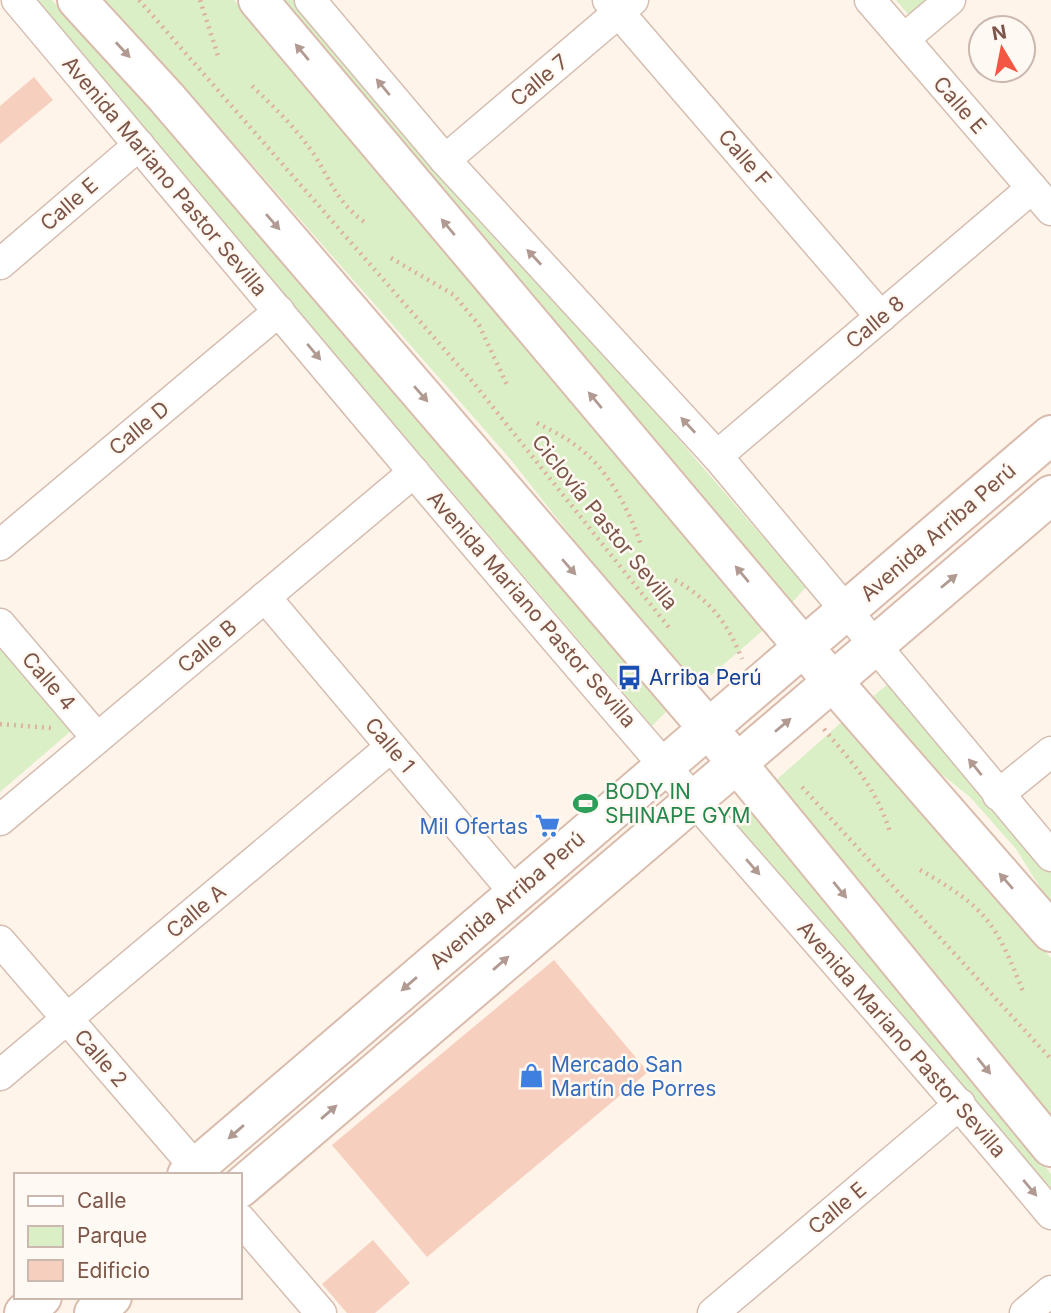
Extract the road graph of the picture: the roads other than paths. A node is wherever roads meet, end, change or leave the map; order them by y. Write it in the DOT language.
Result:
graph roads {
  1 [pos="17,0"];
  2 [pos="77,0"];
  3 [pos="258,0"];
  4 [pos="310,0"];
  5 [pos="870,0"];
  6 [pos="950,0"];
  7 [pos="620,4"];
  8 [pos="904,39"];
  9 [pos="139,145"];
  10 [pos="445,160"];
  11 [pos="1042,199"];
  12 [pos="0,264"];
  13 [pos="279,311"];
  14 [pos="881,317"];
  15 [pos="1051,435"];
  16 [pos="717,456"];
  17 [pos="414,472"];
  18 [pos="1051,495"];
  19 [pos="0,545"];
  20 [pos="265,597"];
  21 [pos="845,611"];
  22 [pos="0,624"];
  23 [pos="874,645"];
  24 [pos="803,646"];
  25 [pos="834,682"];
  26 [pos="708,729"];
  27 [pos="97,738"];
  28 [pos="391,747"];
  29 [pos="1051,752"];
  30 [pos="736,762"];
  31 [pos="665,764"];
  32 [pos="998,796"];
  33 [pos="692,798"];
  34 [pos="0,820"];
  35 [pos="1051,856"];
  36 [pos="515,893"];
  37 [pos="1051,932"];
  38 [pos="0,941"];
  39 [pos="67,1019"];
  40 [pos="0,1075"];
  41 [pos="960,1104"];
  42 [pos="1051,1147"];
  43 [pos="195,1172"];
  44 [pos="242,1186"];
  45 [pos="1051,1214"];
  46 [pos="242,1221"];
  47 [pos="1051,1291"];
  48 [pos="40,1299"];
  49 [pos="111,1299"];
  50 [pos="24,1313"];
  51 [pos="94,1313"];
  52 [pos="321,1313"];
  53 [pos="713,1313"];
  54 [pos="1025,1313"];
  1 -- 9 [label="street, Avenida Mariano Pastor Sevilla"];
  2 -- 26 [label="main road, Avenida Mariano Pastor Sevilla, one-way"];
  24 -- 3 [label="main road, one-way"];
  10 -- 4 [label="street, one-way"];
  5 -- 8 [label="street, Calle E"];
  6 -- 8 [label="street"];
  7 -- 10 [label="street, Calle 7"];
  7 -- 14 [label="street, Calle F"];
  8 -- 11 [label="street, Calle E"];
  9 -- 12 [label="street, Calle E"];
  9 -- 13 [label="street, Avenida Mariano Pastor Sevilla"];
  16 -- 10 [label="street, one-way"];
  11 -- 14 [label="street, Calle 8"];
  13 -- 17 [label="street, Avenida Mariano Pastor Sevilla, one-way"];
  13 -- 19 [label="street, Calle D"];
  14 -- 16 [label="street, Calle 8"];
  15 -- 21 [label="main road, Avenida Arriba Perú"];
  16 -- 21 [label="street"];
  17 -- 20 [label="street, Calle B"];
  17 -- 31 [label="street, Avenida Mariano Pastor Sevilla"];
  23 -- 18 [label="main road, Avenida Arriba Perú, one-way"];
  20 -- 27 [label="street, Calle B"];
  20 -- 28 [label="street, Calle 1"];
  21 -- 23 [label="street"];
  21 -- 24 [label="main road, Avenida Arriba Perú"];
  22 -- 27 [label="street, Calle 4"];
  23 -- 25 [label="main road, Avenida Arriba Perú"];
  32 -- 23 [label="street, one-way"];
  24 -- 25 [label="main road"];
  24 -- 26 [label="main road, Avenida Arriba Perú"];
  30 -- 25 [label="main road, Avenida Arriba Perú, one-way"];
  37 -- 25 [label="main road, one-way"];
  26 -- 30 [label="main road, Avenida Mariano Pastor Sevilla"];
  26 -- 31 [label="main road, Avenida Arriba Perú"];
  27 -- 34 [label="street, Calle B"];
  28 -- 36 [label="street, Calle 1"];
  28 -- 39 [label="street, Calle A"];
  29 -- 32 [label="street"];
  30 -- 33 [label="main road, Avenida Arriba Perú"];
  30 -- 42 [label="main road, Avenida Mariano Pastor Sevilla, one-way"];
  31 -- 33 [label="street, Avenida Mariano Pastor Sevilla"];
  31 -- 36 [label="main road, Avenida Arriba Perú"];
  32 -- 35 [label="street"];
  33 -- 41 [label="street, Avenida Mariano Pastor Sevilla, one-way"];
  44 -- 33 [label="main road, Avenida Arriba Perú, one-way"];
  36 -- 43 [label="main road, Avenida Arriba Perú, one-way"];
  38 -- 39 [label="street, Calle 2"];
  39 -- 40 [label="street, Calle A"];
  39 -- 43 [label="street, Calle 2"];
  41 -- 45 [label="street, Avenida Mariano Pastor Sevilla, one-way"];
  41 -- 53 [label="street, Calle E"];
  46 -- 52 [label="street"];
  47 -- 54 [label="street"];
  48 -- 50 [label="main road"];
  49 -- 51 [label="main road"];
}
